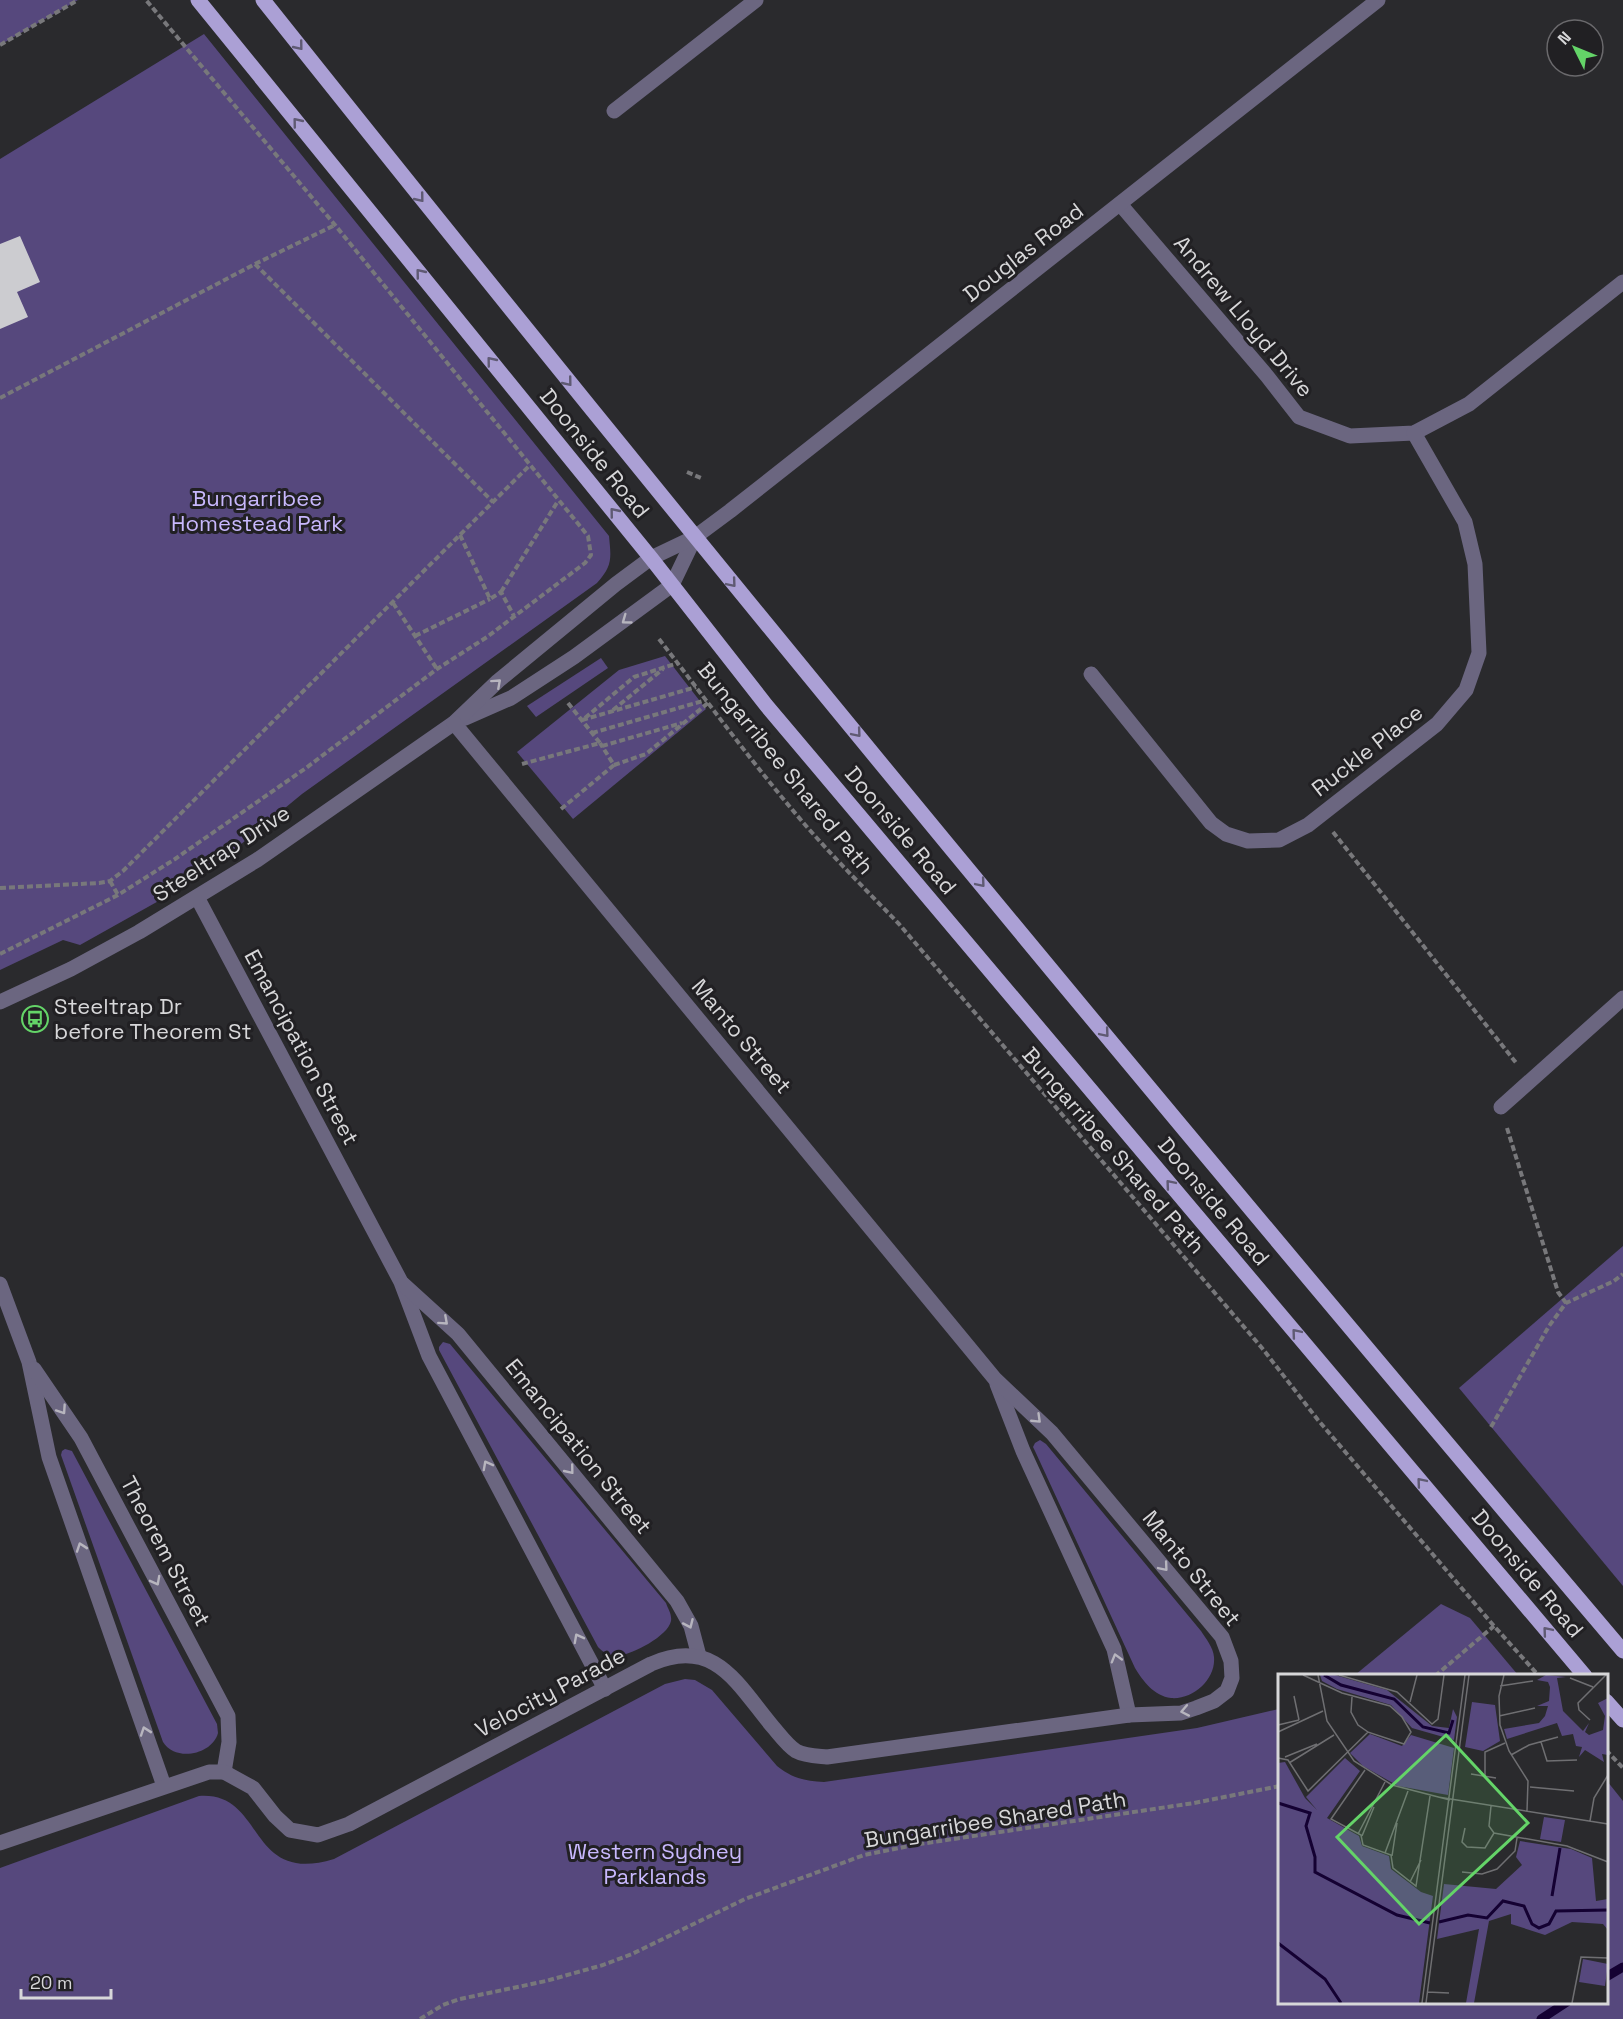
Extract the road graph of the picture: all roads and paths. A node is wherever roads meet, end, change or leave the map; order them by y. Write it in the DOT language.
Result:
graph roads {
  1 [pos="78,0"];
  2 [pos="146,0"];
  3 [pos="198,0"];
  4 [pos="263,0"];
  5 [pos="756,0"];
  6 [pos="1378,0"];
  7 [pos="0,45"];
  8 [pos="614,111"];
  9 [pos="1120,204"];
  10 [pos="334,225"];
  11 [pos="255,264"];
  12 [pos="1623,282"];
  13 [pos="0,398"];
  14 [pos="1414,434"];
  15 [pos="530,465"];
  16 [pos="687,472"];
  17 [pos="701,477"];
  18 [pos="558,501"];
  19 [pos="493,502"];
  20 [pos="460,535"];
  21 [pos="695,537"];
  22 [pos="651,558"];
  23 [pos="672,585"];
  24 [pos="501,592"];
  25 [pos="490,599"];
  26 [pos="392,602"];
  27 [pos="514,616"];
  28 [pos="415,636"];
  29 [pos="659,639"];
  30 [pos="678,663"];
  31 [pos="665,668"];
  32 [pos="437,669"];
  33 [pos="1091,674"];
  34 [pos="696,687"];
  35 [pos="707,702"];
  36 [pos="567,703"];
  37 [pos="610,712"];
  38 [pos="582,720"];
  39 [pos="685,722"];
  40 [pos="454,723"];
  41 [pos="592,733"];
  42 [pos="601,744"];
  43 [pos="522,764"];
  44 [pos="614,765"];
  45 [pos="561,809"];
  46 [pos="1320,815"];
  47 [pos="110,881"];
  48 [pos="0,888"];
  49 [pos="118,895"];
  50 [pos="197,897"];
  51 [pos="0,954"];
  52 [pos="1623,998"];
  53 [pos="0,1002"];
  54 [pos="1530,1080"];
  55 [pos="1501,1107"];
  56 [pos="1623,1274"];
  57 [pos="401,1282"];
  58 [pos="0,1284"];
  59 [pos="1566,1304"];
  60 [pos="29,1362"];
  61 [pos="995,1379"];
  62 [pos="1491,1427"];
  63 [pos="1494,1626"];
  64 [pos="1623,1652"];
  65 [pos="699,1656"];
  66 [pos="1437,1674"];
  67 [pos="1537,1674"];
  68 [pos="1583,1674"];
  69 [pos="605,1689"];
  70 [pos="1608,1703"];
  71 [pos="1129,1715"];
  72 [pos="1623,1720"];
  73 [pos="1608,1752"];
  74 [pos="1623,1768"];
  75 [pos="224,1772"];
  76 [pos="164,1786"];
  77 [pos="1278,1786"];
  78 [pos="0,1843"];
  79 [pos="420,2019"];
  1 -- 7 [label="path"];
  2 -- 10 [label="path"];
  22 -- 3 [label="main road, Doonside Road, one-way"];
  4 -- 21 [label="main road, Doonside Road, one-way"];
  5 -- 8 [label="street"];
  6 -- 9 [label="street, Douglas Road"];
  9 -- 14 [label="street, Andrew Lloyd Drive"];
  9 -- 21 [label="street, Douglas Road"];
  10 -- 11 [label="path"];
  10 -- 15 [label="path"];
  11 -- 13 [label="path"];
  11 -- 19 [label="path"];
  12 -- 14 [label="street, Andrew Lloyd Drive"];
  14 -- 46 [label="street, Ruckle Place"];
  15 -- 18 [label="path"];
  15 -- 19 [label="path"];
  16 -- 17 [label="path"];
  18 -- 24 [label="path"];
  18 -- 27 [label="path"];
  19 -- 20 [label="path"];
  20 -- 25 [label="path"];
  20 -- 26 [label="path"];
  21 -- 22 [label="street, Douglas Road"];
  21 -- 23 [label="street, Douglas Road"];
  21 -- 64 [label="main road, Doonside Road, one-way"];
  22 -- 23 [label="main road, Doonside Road"];
  40 -- 22 [label="street, Steeltrap Drive, one-way"];
  23 -- 40 [label="street, Steeltrap Drive, one-way"];
  68 -- 23 [label="main road, Doonside Road, one-way"];
  24 -- 25 [label="path"];
  24 -- 27 [label="path"];
  25 -- 28 [label="path"];
  26 -- 28 [label="path"];
  26 -- 47 [label="path"];
  27 -- 32 [label="path"];
  28 -- 32 [label="path"];
  29 -- 30 [label="path, Bungarribee Shared Path"];
  30 -- 31 [label="path"];
  30 -- 34 [label="path, Bungarribee Shared Path"];
  31 -- 37 [label="path"];
  31 -- 38 [label="path"];
  32 -- 49 [label="path"];
  33 -- 46 [label="street, Ruckle Place"];
  34 -- 35 [label="path, Bungarribee Shared Path"];
  34 -- 37 [label="path"];
  35 -- 39 [label="path"];
  35 -- 41 [label="path"];
  35 -- 63 [label="path, Bungarribee Shared Path"];
  36 -- 38 [label="path"];
  37 -- 38 [label="path"];
  38 -- 41 [label="path"];
  39 -- 42 [label="path"];
  39 -- 44 [label="path"];
  40 -- 50 [label="street, Steeltrap Drive"];
  40 -- 61 [label="street, Manto Street"];
  41 -- 42 [label="path"];
  42 -- 43 [label="path"];
  42 -- 44 [label="path"];
  44 -- 45 [label="path"];
  46 -- 54 [label="path"];
  47 -- 48 [label="path"];
  47 -- 49 [label="path"];
  49 -- 51 [label="path"];
  50 -- 53 [label="street, Steeltrap Drive"];
  50 -- 57 [label="street, Emancipation Street"];
  52 -- 54 [label="street"];
  54 -- 55 [label="street"];
  55 -- 59 [label="path"];
  56 -- 59 [label="path"];
  57 -- 65 [label="street, Emancipation Street, one-way"];
  69 -- 57 [label="street, Emancipation Street, one-way"];
  58 -- 60 [label="street, Theorem Street"];
  59 -- 62 [label="path"];
  60 -- 75 [label="street, Theorem Street, one-way"];
  76 -- 60 [label="street, Theorem Street, one-way"];
  71 -- 61 [label="street, Manto Street, one-way"];
  61 -- 71 [label="street, Manto Street, one-way"];
  63 -- 66 [label="path"];
  63 -- 67 [label="path, Bungarribee Shared Path"];
  65 -- 69 [label="street, Velocity Parade"];
  65 -- 71 [label="street"];
  69 -- 75 [label="street, Velocity Parade"];
  70 -- 72 [label="main road"];
  73 -- 74 [label="path"];
  75 -- 76 [label="street"];
  76 -- 78 [label="street"];
  77 -- 79 [label="path, Bungarribee Shared Path"];
}
